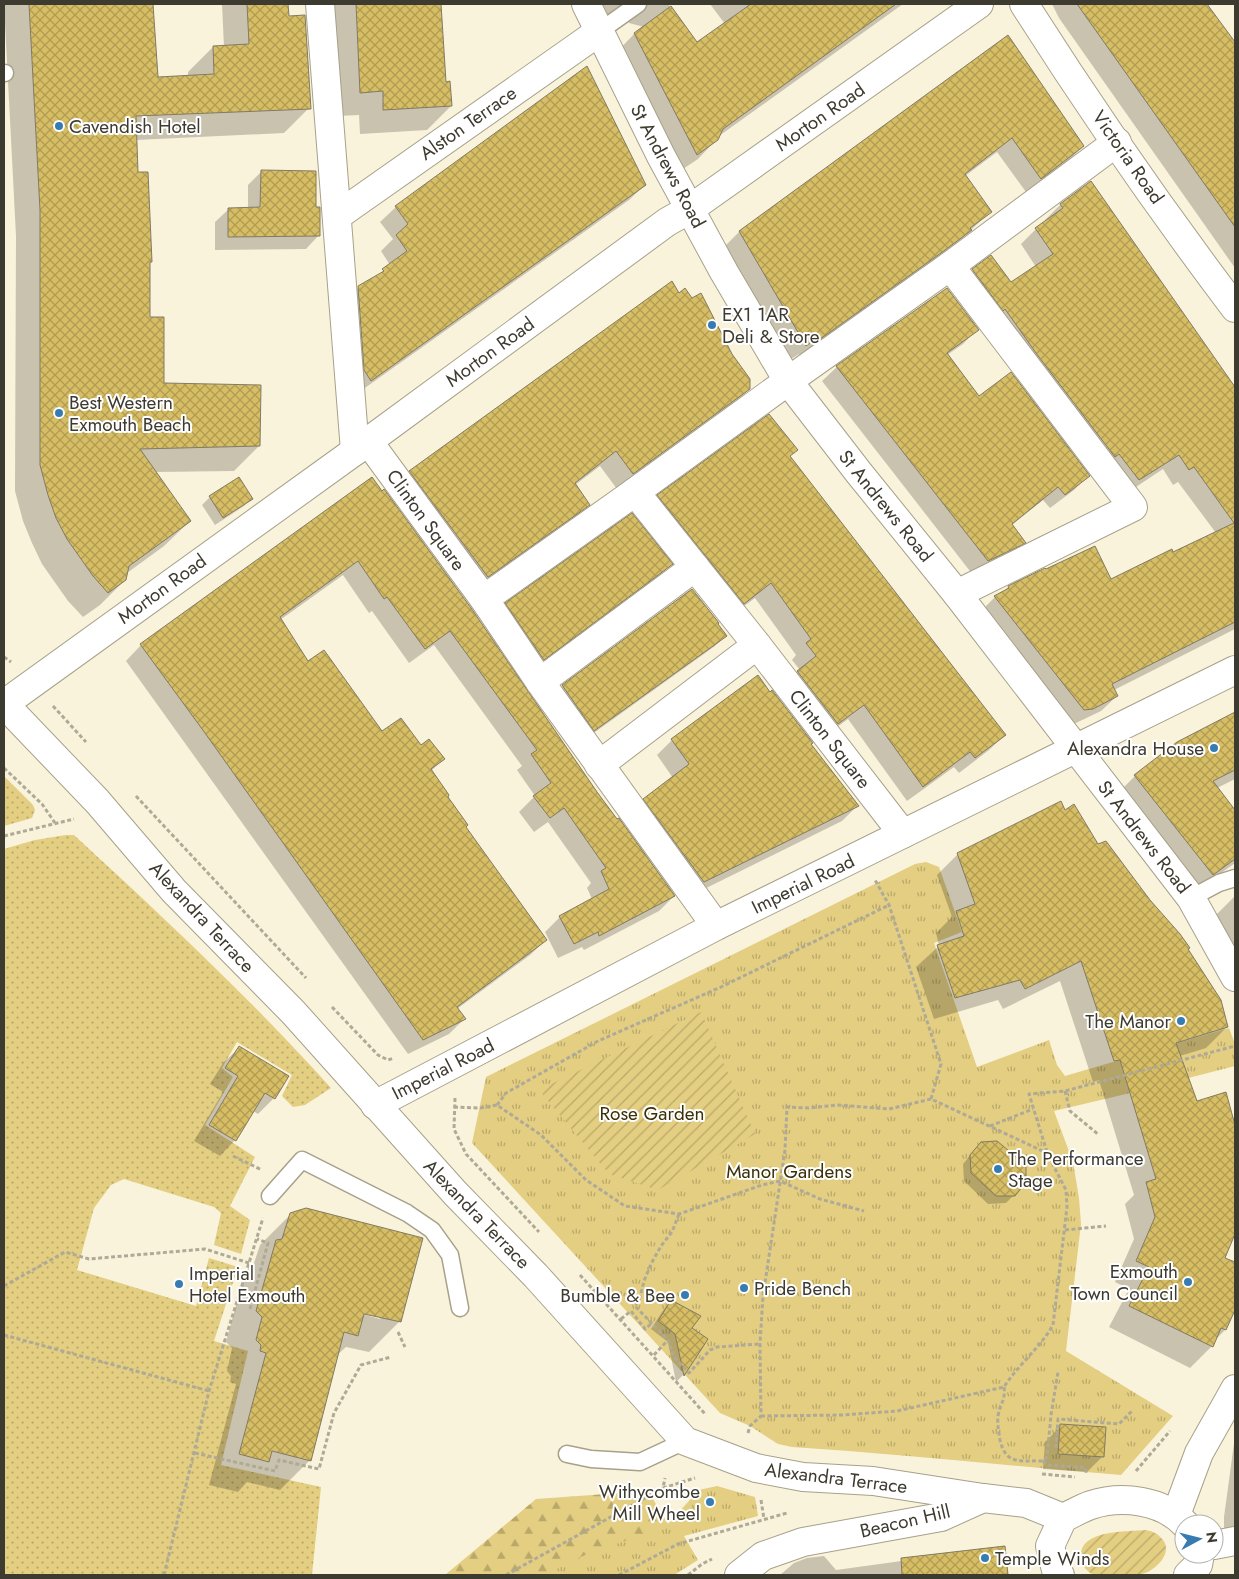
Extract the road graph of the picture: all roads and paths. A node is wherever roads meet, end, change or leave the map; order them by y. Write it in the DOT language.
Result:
graph roads {
  1 [pos="320,4"];
  2 [pos="586,4"];
  3 [pos="638,4"];
  4 [pos="979,4"];
  5 [pos="1024,4"];
  6 [pos="600,31"];
  7 [pos="1117,142"];
  8 [pos="690,209"];
  9 [pos="337,216"];
  10 [pos="950,266"];
  11 [pos="1235,308"];
  12 [pos="788,380"];
  13 [pos="361,446"];
  14 [pos="635,492"];
  15 [pos="695,567"];
  16 [pos="957,594"];
  17 [pos="484,598"];
  18 [pos="757,645"];
  19 [pos="1235,670"];
  20 [pos="540,682"];
  21 [pos="4,704"];
  22 [pos="1076,750"];
  23 [pos="599,765"];
  24 [pos="4,768"];
  25 [pos="133,793"];
  26 [pos="97,801"];
  27 [pos="55,823"];
  28 [pos="903,834"];
  29 [pos="4,836"];
  30 [pos="859,856"];
  31 [pos="1235,878"];
  32 [pos="1191,898"];
  33 [pos="888,905"];
  34 [pos="716,926"];
  35 [pos="1235,977"];
  36 [pos="310,982"];
  37 [pos="330,1004"];
  38 [pos="1235,1046"];
  39 [pos="397,1058"];
  40 [pos="441,1071"];
  41 [pos="1065,1091"];
  42 [pos="931,1099"];
  43 [pos="374,1105"];
  44 [pos="497,1105"];
  45 [pos="454,1107"];
  46 [pos="1033,1109"];
  47 [pos="990,1126"];
  48 [pos="1099,1134"];
  49 [pos="1047,1153"];
  50 [pos="233,1156"];
  51 [pos="250,1164"];
  52 [pos="780,1181"];
  53 [pos="270,1196"];
  54 [pos="864,1211"];
  55 [pos="679,1214"];
  56 [pos="1106,1226"];
  57 [pos="1064,1230"];
  58 [pos="540,1233"];
  59 [pos="256,1239"];
  60 [pos="249,1263"];
  61 [pos="574,1269"];
  62 [pos="4,1286"];
  63 [pos="460,1308"];
  64 [pos="250,1310"];
  65 [pos="621,1319"];
  66 [pos="652,1323"];
  67 [pos="398,1332"];
  68 [pos="4,1335"];
  69 [pos="668,1340"];
  70 [pos="760,1344"];
  71 [pos="405,1347"];
  72 [pos="654,1355"];
  73 [pos="391,1357"];
  74 [pos="1058,1372"];
  75 [pos="1004,1387"];
  76 [pos="1235,1389"];
  77 [pos="209,1391"];
  78 [pos="1133,1410"];
  79 [pos="761,1416"];
  80 [pos="712,1421"];
  81 [pos="1170,1431"];
  82 [pos="684,1441"];
  83 [pos="1056,1448"];
  84 [pos="194,1453"];
  85 [pos="567,1454"];
  86 [pos="736,1460"];
  87 [pos="1043,1461"];
  88 [pos="1086,1468"];
  89 [pos="1033,1474"];
  90 [pos="1130,1476"];
  91 [pos="697,1477"];
  92 [pos="1077,1477"];
  93 [pos="663,1488"];
  94 [pos="761,1497"];
  95 [pos="983,1498"];
  96 [pos="1181,1514"];
  97 [pos="1174,1516"];
  98 [pos="1063,1518"];
  99 [pos="1198,1564"];
  100 [pos="164,1575"];
  101 [pos="506,1575"];
  102 [pos="620,1575"];
  103 [pos="739,1575"];
  104 [pos="1060,1575"];
  105 [pos="1188,1575"];
  1 -- 9 [label="street"];
  2 -- 6 [label="street, St Andrews Road"];
  3 -- 6 [label="lane"];
  4 -- 8 [label="street, Morton Road"];
  5 -- 7 [label="street, Victoria Road"];
  6 -- 8 [label="street, St Andrews Road"];
  6 -- 9 [label="street, Alston Terrace"];
  7 -- 10 [label="street"];
  7 -- 11 [label="street, Victoria Road"];
  8 -- 12 [label="street, St Andrews Road"];
  8 -- 13 [label="street, Morton Road"];
  9 -- 13 [label="street"];
  10 -- 12 [label="street"];
  10 -- 16 [label="street"];
  12 -- 14 [label="street"];
  12 -- 16 [label="street, St Andrews Road"];
  13 -- 17 [label="street, Clinton Square"];
  13 -- 21 [label="street, Morton Road"];
  14 -- 15 [label="street, Clinton Square"];
  14 -- 17 [label="street"];
  15 -- 18 [label="street, Clinton Square"];
  15 -- 20 [label="street"];
  16 -- 22 [label="street, St Andrews Road"];
  17 -- 20 [label="street, Clinton Square"];
  18 -- 23 [label="street"];
  18 -- 28 [label="street, Clinton Square"];
  19 -- 22 [label="street, Imperial Road"];
  20 -- 23 [label="street, Clinton Square"];
  21 -- 26 [label="street, Alexandra Terrace"];
  22 -- 28 [label="street, Imperial Road"];
  22 -- 32 [label="street, St Andrews Road"];
  23 -- 34 [label="street, Clinton Square"];
  24 -- 27 [label="path"];
  25 -- 36 [label="path"];
  26 -- 27 [label="path"];
  26 -- 43 [label="street, Alexandra Terrace"];
  27 -- 29 [label="path"];
  28 -- 30 [label="street, Imperial Road"];
  30 -- 33 [label="path"];
  30 -- 34 [label="street, Imperial Road"];
  31 -- 32 [label="lane"];
  32 -- 35 [label="street, St Andrews Road"];
  33 -- 42 [label="path"];
  33 -- 44 [label="path"];
  34 -- 40 [label="street, Imperial Road"];
  37 -- 39 [label="path"];
  38 -- 41 [label="path"];
  40 -- 43 [label="street, Imperial Road"];
  40 -- 45 [label="path"];
  41 -- 46 [label="path"];
  41 -- 48 [label="path"];
  42 -- 47 [label="path"];
  42 -- 52 [label="path"];
  43 -- 82 [label="street, Alexandra Terrace"];
  44 -- 45 [label="path"];
  44 -- 55 [label="path"];
  45 -- 58 [label="path"];
  46 -- 47 [label="path"];
  46 -- 49 [label="path"];
  47 -- 49 [label="path"];
  49 -- 57 [label="path"];
  50 -- 51 [label="path"];
  52 -- 54 [label="path"];
  52 -- 55 [label="path"];
  52 -- 70 [label="path"];
  53 -- 59 [label="path"];
  53 -- 63 [label="lane"];
  55 -- 66 [label="path"];
  56 -- 57 [label="path"];
  57 -- 75 [label="path"];
  59 -- 60 [label="path"];
  59 -- 64 [label="path"];
  60 -- 62 [label="path"];
  60 -- 77 [label="path"];
  61 -- 65 [label="path"];
  65 -- 66 [label="path"];
  65 -- 72 [label="path"];
  66 -- 69 [label="path"];
  67 -- 71 [label="path"];
  68 -- 77 [label="path"];
  69 -- 70 [label="path"];
  69 -- 72 [label="path"];
  70 -- 79 [label="path"];
  72 -- 80 [label="path"];
  73 -- 84 [label="path"];
  74 -- 87 [label="path"];
  75 -- 79 [label="path"];
  75 -- 87 [label="path"];
  76 -- 96 [label="street"];
  77 -- 84 [label="path"];
  78 -- 83 [label="path"];
  79 -- 86 [label="path"];
  81 -- 90 [label="path"];
  82 -- 85 [label="lane"];
  82 -- 86 [label="street, Alexandra Terrace"];
  82 -- 93 [label="path"];
  84 -- 100 [label="path"];
  86 -- 95 [label="street, Alexandra Terrace"];
  87 -- 88 [label="path"];
  89 -- 92 [label="path"];
  91 -- 93 [label="path"];
  93 -- 101 [label="path"];
  94 -- 102 [label="path"];
  95 -- 98 [label="street, Alexandra Terrace"];
  95 -- 103 [label="street, Beacon Hill"];
  97 -- 98 [label="street"];
  98 -- 104 [label="street"];
  99 -- 105 [label="street"];
}
